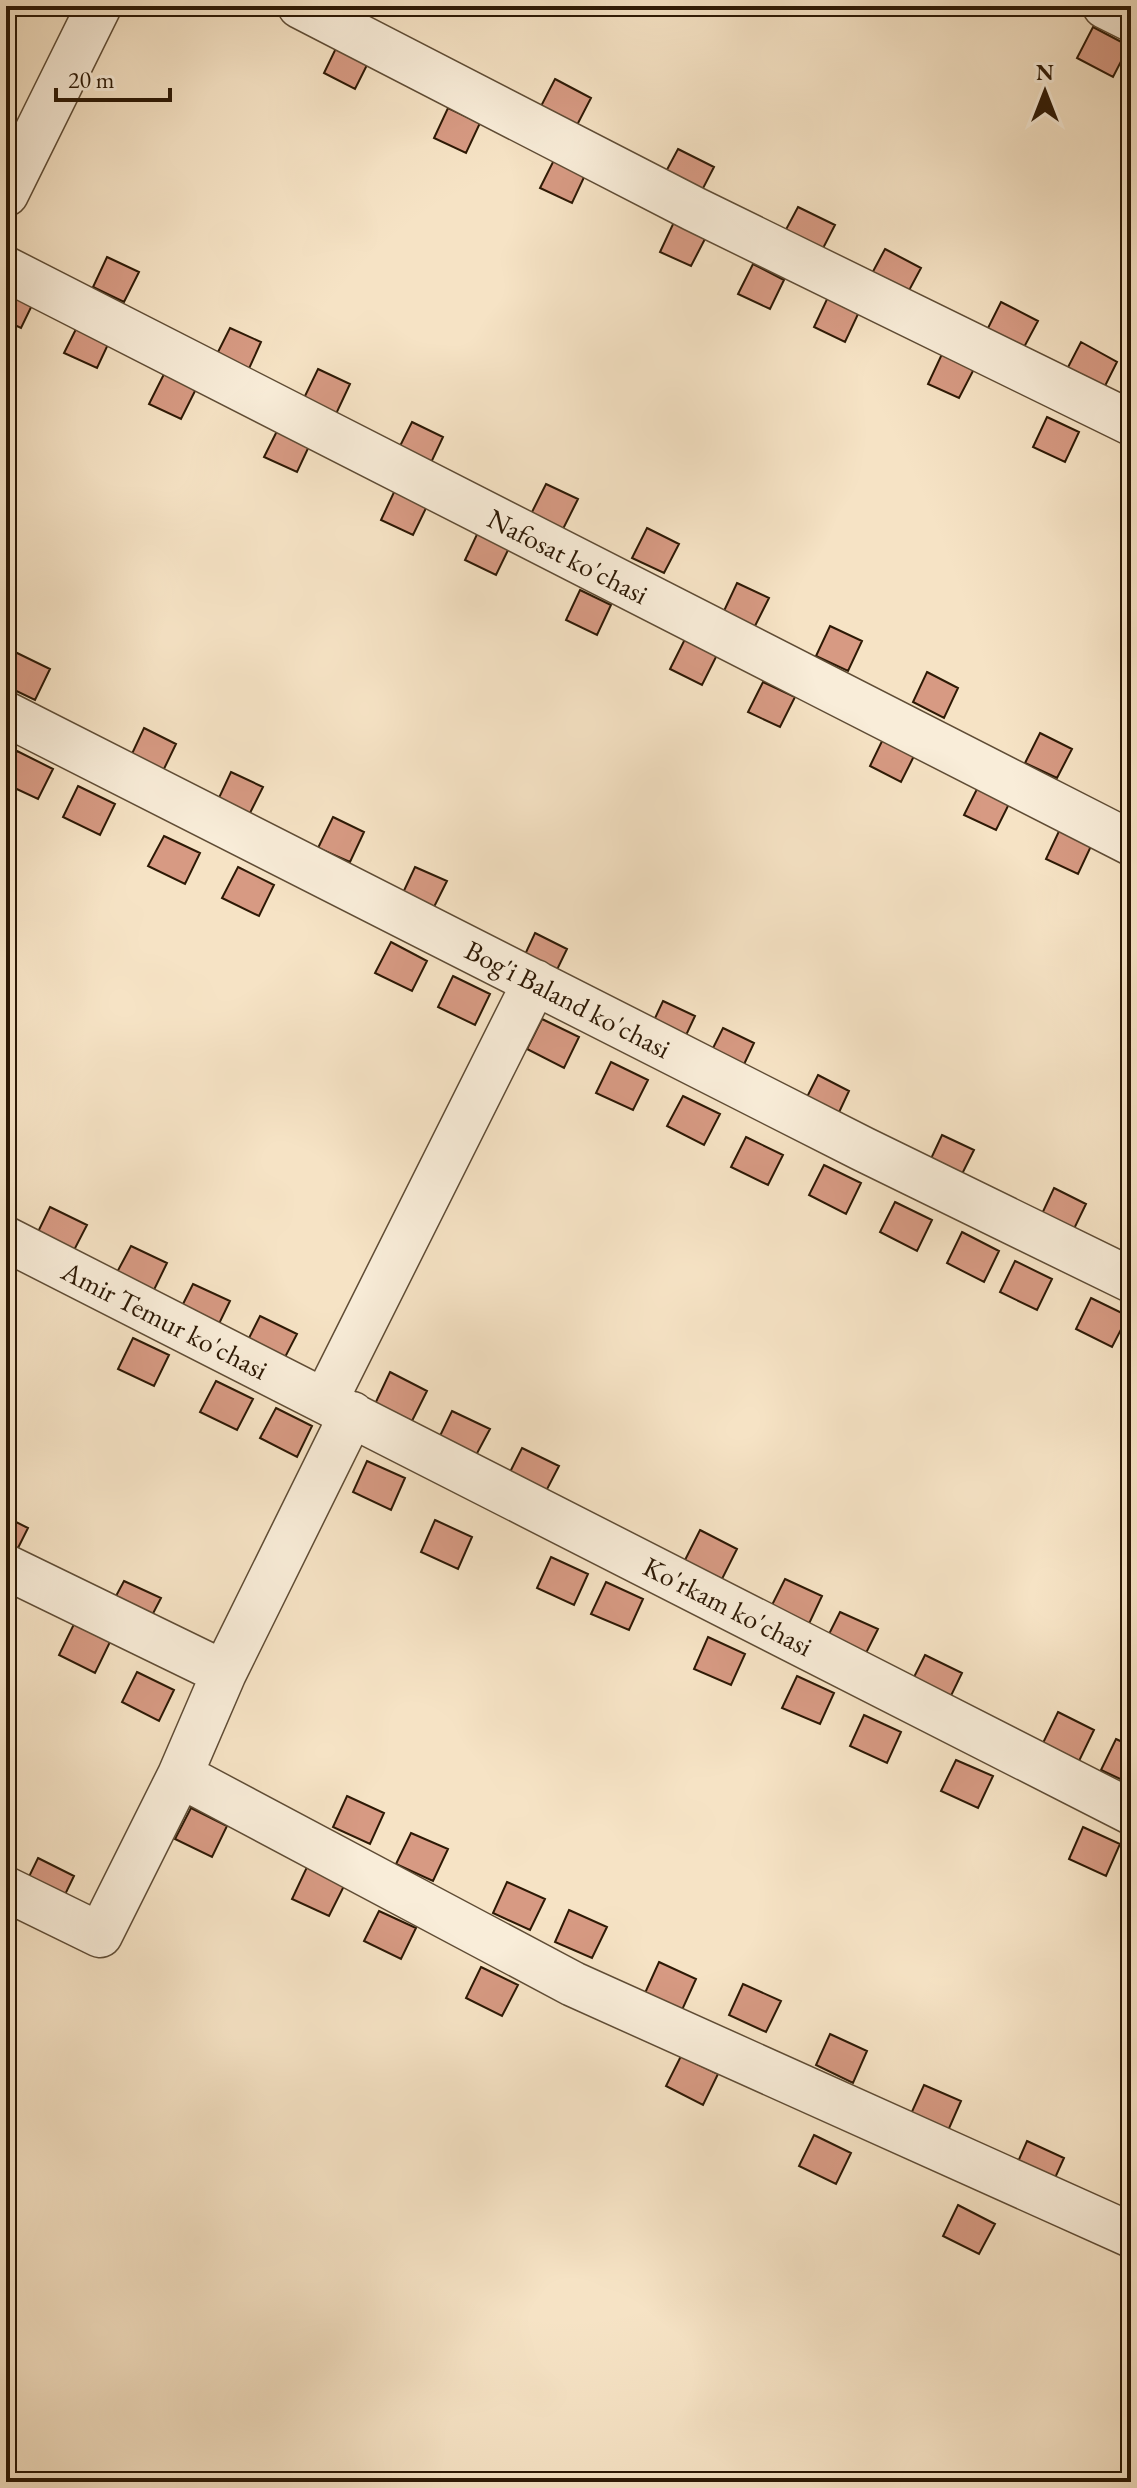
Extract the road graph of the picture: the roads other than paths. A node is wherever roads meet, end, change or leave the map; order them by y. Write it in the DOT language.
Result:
graph roads {
  1 [pos="99,6"];
  2 [pos="300,6"];
  3 [pos="1105,6"];
  4 [pos="1131,19"];
  5 [pos="6,194"];
  6 [pos="6,269"];
  7 [pos="1131,423"];
  8 [pos="6,714"];
  9 [pos="1131,843"];
  10 [pos="535,982"];
  11 [pos="6,1239"];
  12 [pos="1131,1280"];
  13 [pos="338,1408"];
  14 [pos="6,1567"];
  15 [pos="224,1673"];
  16 [pos="180,1775"];
  17 [pos="1131,1812"];
  18 [pos="6,1889"];
  19 [pos="1131,2235"];
  1 -- 5 [label="street"];
  2 -- 7 [label="street"];
  3 -- 4 [label="street"];
  6 -- 9 [label="street, Nafosat ko'chasi"];
  8 -- 10 [label="street, Bog'i Baland ko'chasi"];
  10 -- 12 [label="street, Bog'i Baland ko'chasi"];
  10 -- 13 [label="street"];
  11 -- 13 [label="street, Amir Temur ko'chasi"];
  13 -- 15 [label="street"];
  13 -- 17 [label="street, Ko'rkam ko'chasi"];
  14 -- 15 [label="street"];
  15 -- 16 [label="street"];
  16 -- 18 [label="street"];
  16 -- 19 [label="street"];
}
